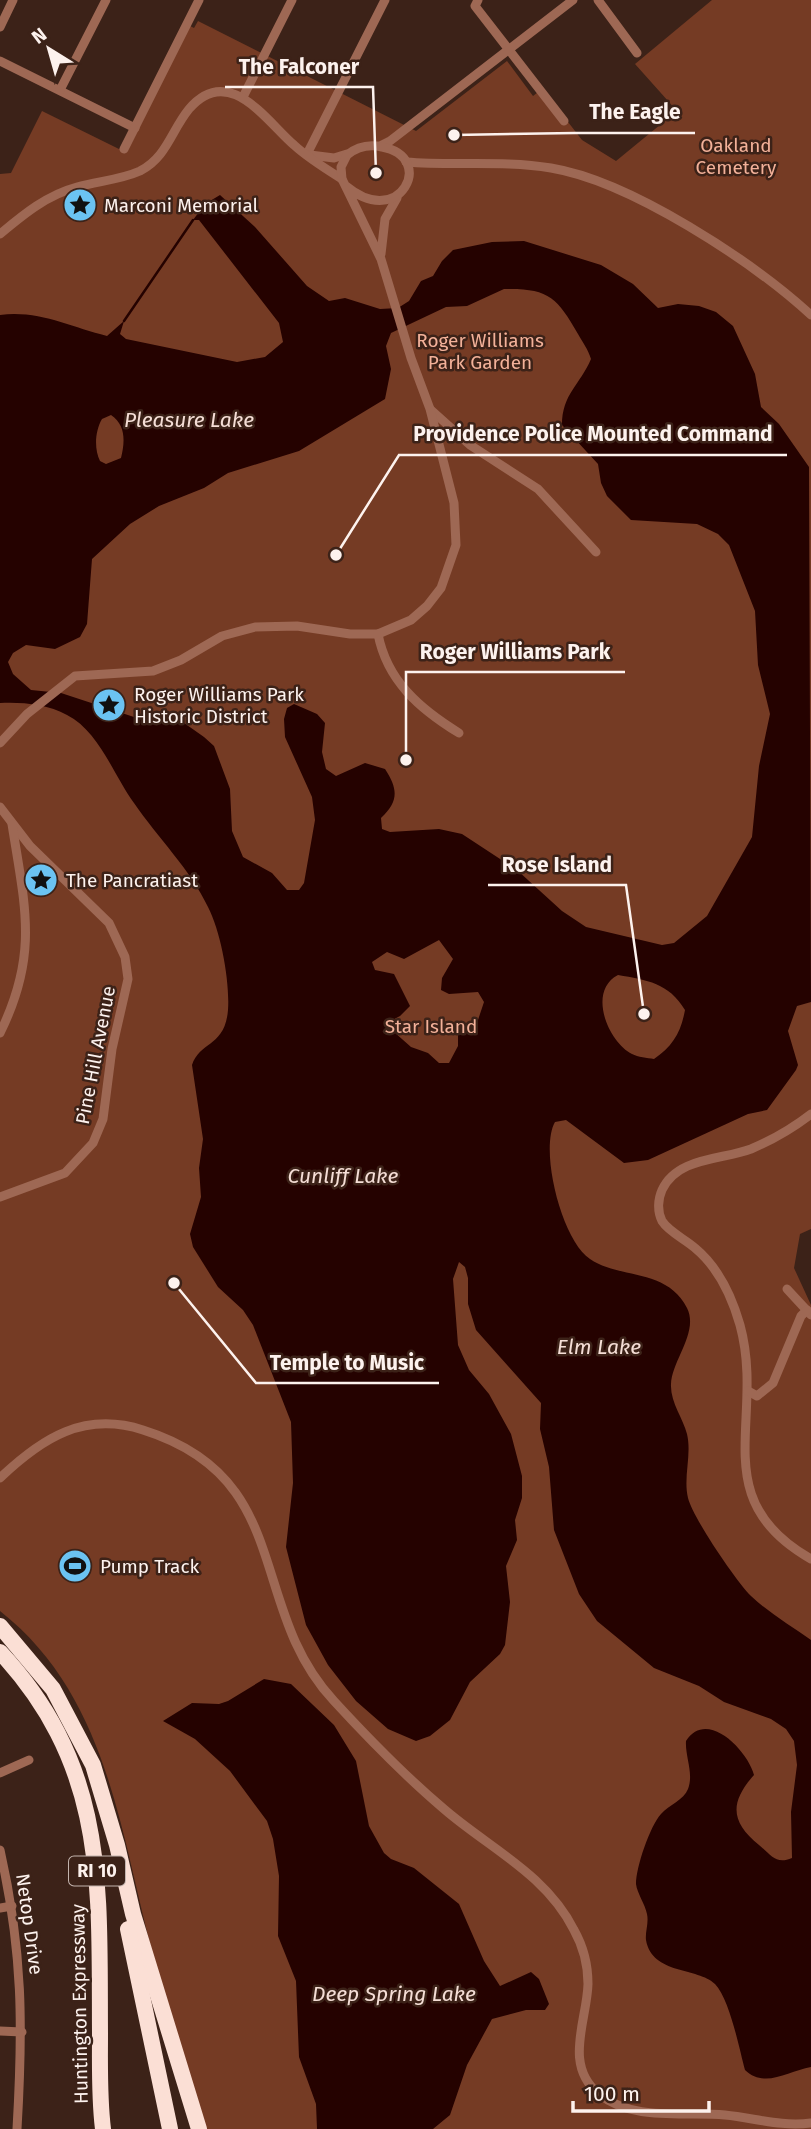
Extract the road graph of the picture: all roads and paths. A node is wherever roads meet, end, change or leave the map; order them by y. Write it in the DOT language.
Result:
graph roads {
  1 [pos="13,0"];
  2 [pos="106,0"];
  3 [pos="199,0"];
  4 [pos="292,0"];
  5 [pos="385,0"];
  6 [pos="478,0"];
  7 [pos="573,0"];
  8 [pos="598,0"];
  9 [pos="0,27"];
  10 [pos="510,50"];
  11 [pos="637,52"];
  12 [pos="0,61"];
  13 [pos="60,90"];
  14 [pos="243,97"];
  15 [pos="564,121"];
  16 [pos="135,128"];
  17 [pos="400,134"];
  18 [pos="378,146"];
  19 [pos="124,149"];
  20 [pos="352,151"];
  21 [pos="307,155"];
  22 [pos="404,159"];
  23 [pos="344,183"];
  24 [pos="404,190"];
  25 [pos="0,234"];
  26 [pos="380,259"];
  27 [pos="811,315"];
  28 [pos="430,409"];
  29 [pos="596,552"];
  30 [pos="378,634"];
  31 [pos="459,733"];
  32 [pos="0,743"];
  33 [pos="0,807"];
  34 [pos="12,822"];
  35 [pos="0,1033"];
  36 [pos="811,1114"];
  37 [pos="0,1197"];
  38 [pos="787,1289"];
  39 [pos="809,1312"];
  40 [pos="748,1391"];
  41 [pos="0,1478"];
  42 [pos="811,1559"];
  43 [pos="0,1626"];
  44 [pos="0,1652"];
  45 [pos="29,1760"];
  46 [pos="0,1773"];
  47 [pos="108,1813"];
  48 [pos="0,1850"];
  49 [pos="12,1906"];
  50 [pos="0,1908"];
  51 [pos="0,2031"];
  52 [pos="22,2032"];
  53 [pos="811,2123"];
  54 [pos="747,2124"];
  55 [pos="767,2126"];
  56 [pos="17,2129"];
  57 [pos="103,2129"];
  58 [pos="170,2129"];
  59 [pos="199,2129"];
  1 -- 9 [label="street"];
  2 -- 13 [label="street"];
  3 -- 16 [label="street"];
  4 -- 14 [label="street"];
  5 -- 21 [label="street"];
  6 -- 10 [label="street"];
  7 -- 10 [label="street"];
  8 -- 11 [label="street"];
  10 -- 15 [label="street"];
  10 -- 17 [label="street"];
  12 -- 13 [label="street"];
  13 -- 16 [label="street"];
  14 -- 21 [label="street"];
  14 -- 25 [label="street"];
  16 -- 19 [label="street"];
  17 -- 18 [label="street"];
  17 -- 22 [label="street"];
  18 -- 20 [label="street"];
  18 -- 22 [label="street"];
  20 -- 21 [label="street"];
  20 -- 23 [label="street"];
  21 -- 23 [label="street"];
  22 -- 24 [label="street"];
  22 -- 27 [label="street"];
  23 -- 24 [label="street"];
  23 -- 26 [label="street"];
  24 -- 26 [label="street"];
  26 -- 28 [label="street"];
  28 -- 29 [label="street"];
  28 -- 30 [label="street"];
  30 -- 31 [label="street"];
  30 -- 32 [label="street"];
  33 -- 34 [label="street, Pine Hill Avenue"];
  34 -- 35 [label="street"];
  34 -- 37 [label="street, Pine Hill Avenue"];
  36 -- 40 [label="street"];
  38 -- 39 [label="street"];
  39 -- 40 [label="street"];
  40 -- 42 [label="street"];
  41 -- 54 [label="street"];
  43 -- 47 [label="highway, RI 10"];
  44 -- 57 [label="highway, Huntington Expressway / RI 10"];
  45 -- 46 [label="street"];
  47 -- 58 [label="highway, RI 10"];
  47 -- 59 [label="highway"];
  48 -- 49 [label="street, Netop Drive"];
  49 -- 50 [label="street"];
  49 -- 52 [label="street, Netop Drive"];
  51 -- 52 [label="street"];
  52 -- 56 [label="street, Netop Drive"];
  53 -- 55 [label="street"];
  54 -- 55 [label="street"];
}
